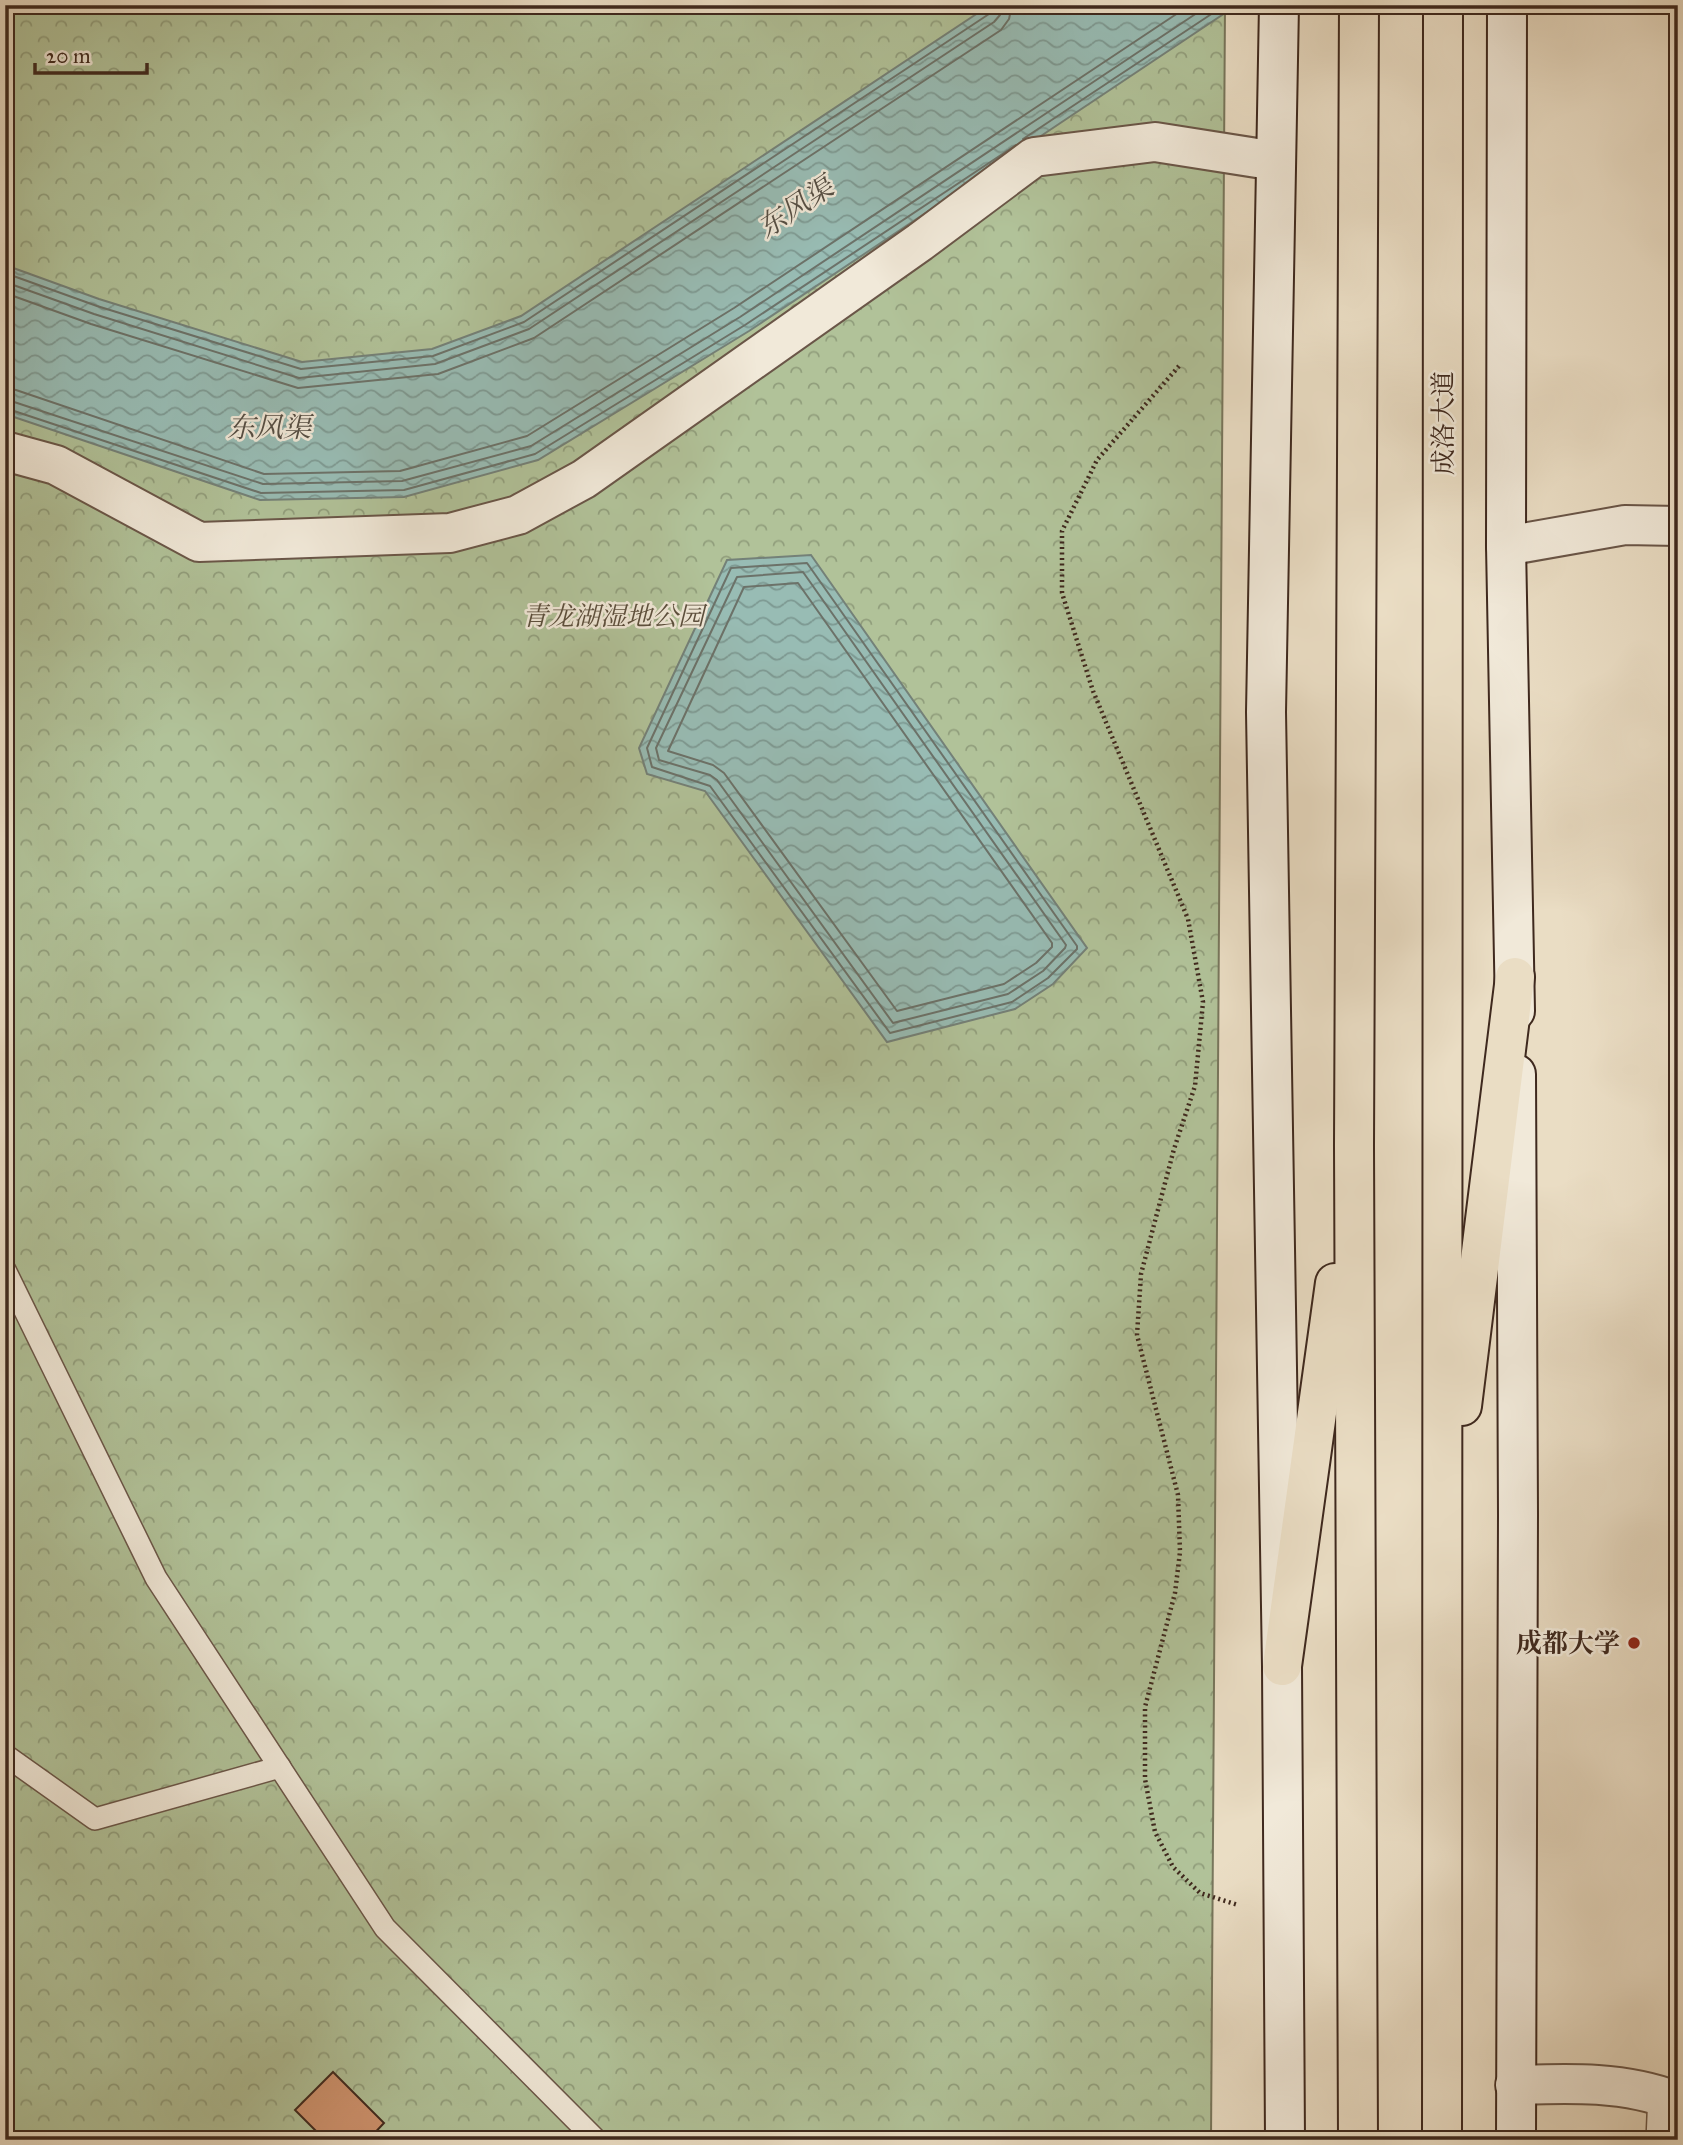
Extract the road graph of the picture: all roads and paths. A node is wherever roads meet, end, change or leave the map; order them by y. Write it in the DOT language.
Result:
graph roads {
  1 [pos="1359,5"];
  2 [pos="1443,5"];
  3 [pos="1507,5"];
  4 [pos="1279,10"];
  5 [pos="1276,161"];
  6 [pos="1179,366"];
  7 [pos="5,451"];
  8 [pos="1678,526"];
  9 [pos="1506,547"];
  10 [pos="1515,978"];
  11 [pos="1354,1146"];
  12 [pos="5,1270"];
  13 [pos="1441,1578"];
  14 [pos="1282,1666"];
  15 [pos="5,1755"];
  16 [pos="280,1768"];
  17 [pos="1238,1905"];
  18 [pos="1515,2085"];
  19 [pos="1668,2098"];
  20 [pos="596,2140"];
  21 [pos="1285,2140"];
  22 [pos="1358,2140"];
  23 [pos="1442,2140"];
  24 [pos="1516,2140"];
  25 [pos="1657,2140"];
  1 -- 11 [label="highway"];
  2 -- 13 [label="highway, 成洛大道"];
  3 -- 9 [label="street"];
  4 -- 5 [label="street"];
  5 -- 7 [label="street"];
  5 -- 14 [label="street"];
  6 -- 17 [label="path"];
  8 -- 9 [label="street"];
  9 -- 10 [label="street"];
  10 -- 13 [label="highway"];
  10 -- 18 [label="street"];
  11 -- 14 [label="highway"];
  11 -- 22 [label="highway"];
  12 -- 16 [label="lane"];
  13 -- 23 [label="highway"];
  14 -- 21 [label="street"];
  15 -- 16 [label="lane"];
  16 -- 20 [label="lane"];
  18 -- 19 [label="street"];
  18 -- 24 [label="street"];
  19 -- 25 [label="lane"];
}
